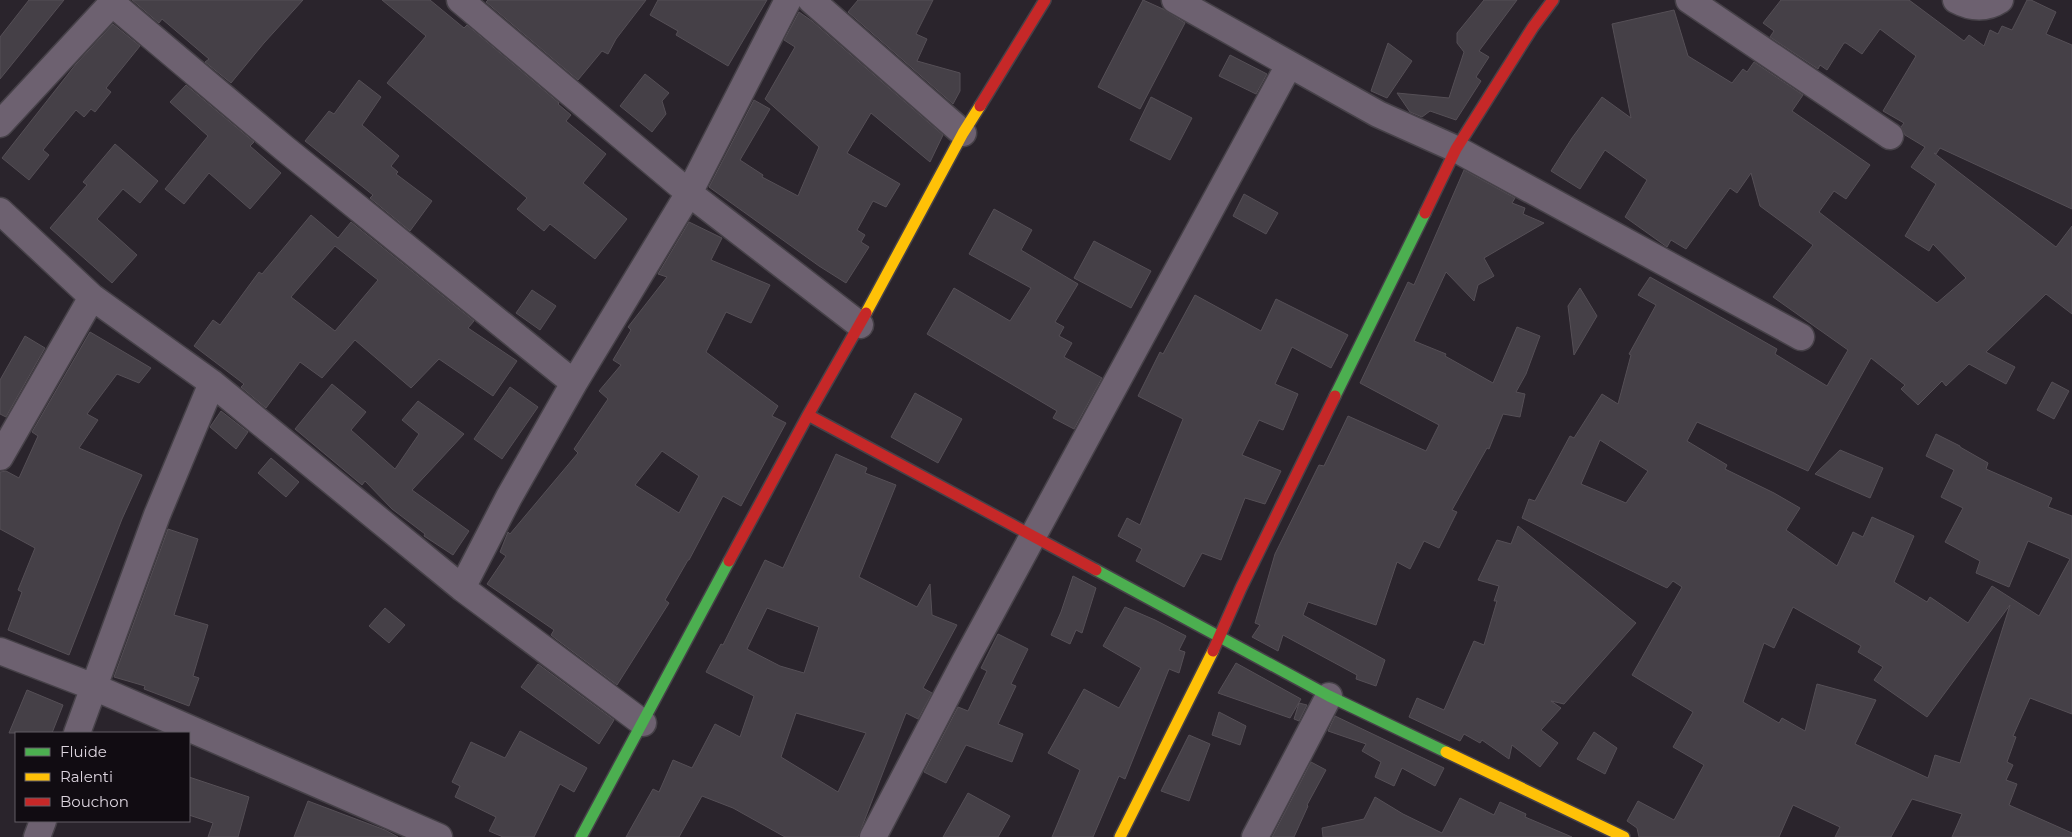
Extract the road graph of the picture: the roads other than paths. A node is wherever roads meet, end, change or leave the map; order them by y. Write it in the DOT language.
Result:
graph roads {
  1 [pos="460,0"];
  2 [pos="788,0"];
  3 [pos="811,0"];
  4 [pos="1045,0"];
  5 [pos="1175,0"];
  6 [pos="1553,0"];
  7 [pos="1689,0"];
  8 [pos="1956,0"];
  9 [pos="2000,0"];
  10 [pos="114,1"];
  11 [pos="1289,65"];
  12 [pos="0,124"];
  13 [pos="963,133"];
  14 [pos="1890,136"];
  15 [pos="1456,149"];
  16 [pos="689,193"];
  17 [pos="0,211"];
  18 [pos="92,297"];
  19 [pos="860,325"];
  20 [pos="1801,337"];
  21 [pos="212,383"];
  22 [pos="574,383"];
  23 [pos="808,416"];
  24 [pos="0,457"];
  25 [pos="1033,535"];
  26 [pos="462,588"];
  27 [pos="1219,637"];
  28 [pos="0,651"];
  29 [pos="94,686"];
  30 [pos="1329,696"];
  31 [pos="643,723"];
  32 [pos="76,732"];
  33 [pos="43,822"];
  34 [pos="37,837"];
  35 [pos="439,837"];
  36 [pos="581,837"];
  37 [pos="873,837"];
  38 [pos="1120,837"];
  39 [pos="1255,837"];
  40 [pos="1624,837"];
  1 -- 16 [label="street"];
  2 -- 16 [label="street"];
  3 -- 13 [label="street"];
  4 -- 13 [label="street"];
  5 -- 11 [label="street"];
  6 -- 15 [label="street"];
  7 -- 14 [label="street"];
  8 -- 9 [label="street"];
  10 -- 12 [label="street"];
  10 -- 22 [label="street"];
  11 -- 15 [label="street"];
  11 -- 25 [label="street"];
  13 -- 19 [label="street"];
  15 -- 20 [label="street"];
  15 -- 27 [label="street"];
  16 -- 19 [label="street"];
  16 -- 22 [label="street"];
  17 -- 18 [label="street"];
  18 -- 21 [label="street"];
  18 -- 24 [label="street"];
  19 -- 23 [label="street"];
  21 -- 26 [label="street"];
  21 -- 29 [label="street"];
  22 -- 26 [label="street"];
  23 -- 25 [label="street"];
  23 -- 31 [label="street"];
  25 -- 27 [label="street"];
  25 -- 37 [label="street"];
  26 -- 31 [label="street"];
  27 -- 30 [label="street"];
  27 -- 38 [label="street"];
  28 -- 29 [label="street"];
  29 -- 32 [label="street"];
  29 -- 35 [label="street"];
  30 -- 39 [label="street"];
  30 -- 40 [label="street"];
  31 -- 36 [label="street"];
  33 -- 34 [label="street"];
}
